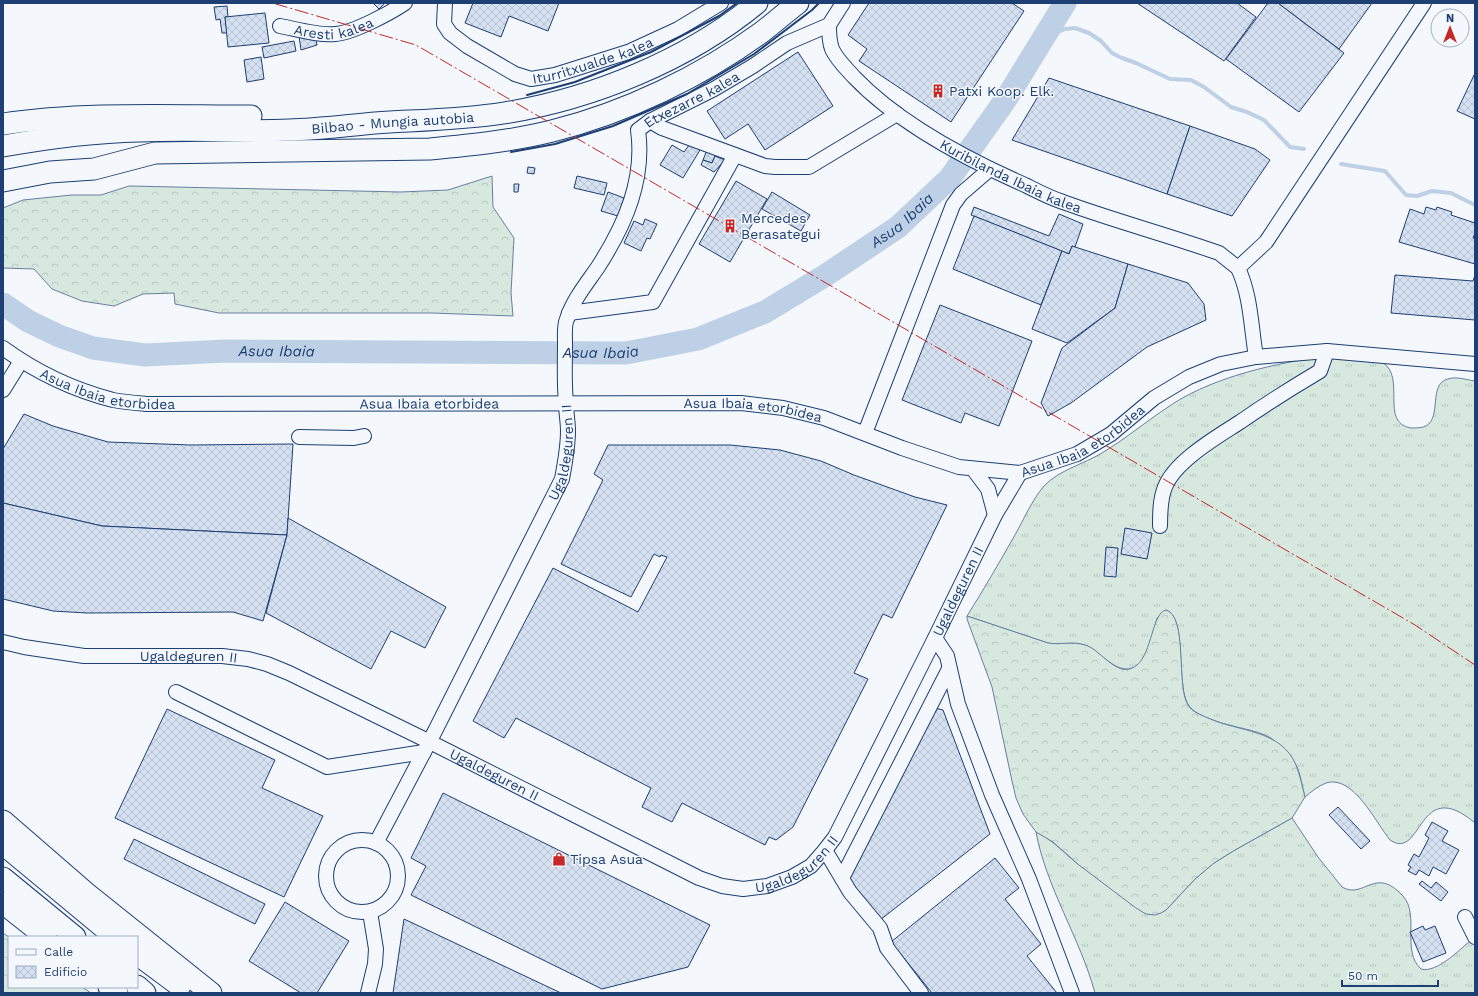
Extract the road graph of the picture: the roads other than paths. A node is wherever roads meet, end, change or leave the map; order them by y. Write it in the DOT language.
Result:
graph roads {
  1 [pos="405,3"];
  2 [pos="445,3"];
  3 [pos="720,3"];
  4 [pos="757,3"];
  5 [pos="798,3"];
  6 [pos="843,3"];
  7 [pos="1424,3"];
  8 [pos="829,25"];
  9 [pos="280,26"];
  10 [pos="897,114"];
  11 [pos="650,121"];
  12 [pos="390,122"];
  13 [pos="3,124"];
  14 [pos="3,146"];
  15 [pos="155,153"];
  16 [pos="735,155"];
  17 [pos="3,168"];
  18 [pos="990,169"];
  19 [pos="3,181"];
  20 [pos="1238,268"];
  21 [pos="569,313"];
  22 [pos="566,330"];
  23 [pos="3,348"];
  24 [pos="1326,352"];
  25 [pos="1256,357"];
  26 [pos="21,362"];
  27 [pos="1475,364"];
  28 [pos="3,390"];
  29 [pos="566,404"];
  30 [pos="865,434"];
  31 [pos="364,436"];
  32 [pos="299,437"];
  33 [pos="973,469"];
  34 [pos="1020,473"];
  35 [pos="995,515"];
  36 [pos="1160,526"];
  37 [pos="935,638"];
  38 [pos="3,642"];
  39 [pos="949,669"];
  40 [pos="176,692"];
  41 [pos="427,747"];
  42 [pos="3,821"];
  43 [pos="376,843"];
  44 [pos="3,844"];
  45 [pos="825,850"];
  46 [pos="3,878"];
  47 [pos="842,878"];
  48 [pos="3,903"];
  49 [pos="370,912"];
  50 [pos="1465,917"];
  51 [pos="45,936"];
  52 [pos="73,936"];
  53 [pos="114,936"];
  54 [pos="1475,937"];
  55 [pos="138,955"];
  56 [pos="190,993"];
  57 [pos="211,993"];
  58 [pos="368,993"];
  59 [pos="921,993"];
  60 [pos="1072,993"];
  1 -- 9 [label="street, Aresti kalea"];
  2 -- 3 [label="street, Iturritxualde kalea"];
  4 -- 12 [label="highway, Bilbao - Mungia autobia"];
  5 -- 15 [label="highway, Bilbao - Mungia autobia"];
  6 -- 8 [label="street"];
  7 -- 20 [label="street"];
  8 -- 10 [label="street, Kuribilanda Ibaia kalea"];
  8 -- 11 [label="street, Etxezarre kalea"];
  10 -- 16 [label="street"];
  10 -- 18 [label="street, Kuribilanda Ibaia kalea"];
  11 -- 16 [label="street"];
  11 -- 21 [label="street, Etxezarre kalea"];
  12 -- 13 [label="highway"];
  12 -- 14 [label="highway, Bilbao - Mungia autobia"];
  15 -- 17 [label="highway"];
  15 -- 19 [label="highway"];
  16 -- 21 [label="street"];
  18 -- 20 [label="street, Kuribilanda Ibaia kalea"];
  18 -- 30 [label="street"];
  20 -- 25 [label="street"];
  21 -- 22 [label="street, Etxezarre kalea"];
  22 -- 29 [label="street, Ugaldeguren II"];
  23 -- 26 [label="street, Asua Ibaia etorbidea"];
  24 -- 25 [label="street, Asua Ibaia etorbidea"];
  24 -- 27 [label="street, Asua Ibaia etorbidea"];
  24 -- 36 [label="street"];
  25 -- 34 [label="street, Asua Ibaia etorbidea"];
  26 -- 28 [label="street"];
  26 -- 29 [label="street, Asua Ibaia etorbidea"];
  29 -- 30 [label="street, Asua Ibaia etorbidea"];
  29 -- 41 [label="street, Ugaldeguren II"];
  30 -- 33 [label="street, Asua Ibaia etorbidea"];
  31 -- 32 [label="street"];
  33 -- 34 [label="street, Asua Ibaia etorbidea"];
  33 -- 35 [label="street"];
  34 -- 35 [label="street, Ugaldeguren II"];
  35 -- 37 [label="street, Ugaldeguren II"];
  37 -- 39 [label="street"];
  37 -- 45 [label="street, Ugaldeguren II"];
  38 -- 41 [label="street, Ugaldeguren II"];
  39 -- 47 [label="street"];
  39 -- 60 [label="street"];
  40 -- 41 [label="street"];
  41 -- 43 [label="street, Ugaldeguren II"];
  41 -- 45 [label="street, Ugaldeguren II"];
  42 -- 57 [label="highway"];
  43 -- 49 [label="street"];
  43 -- 49 [label="street"];
  44 -- 53 [label="highway"];
  45 -- 47 [label="street"];
  46 -- 52 [label="highway"];
  47 -- 59 [label="street"];
  48 -- 51 [label="highway"];
  49 -- 58 [label="street"];
  50 -- 54 [label="street"];
  55 -- 56 [label="highway"];
}
